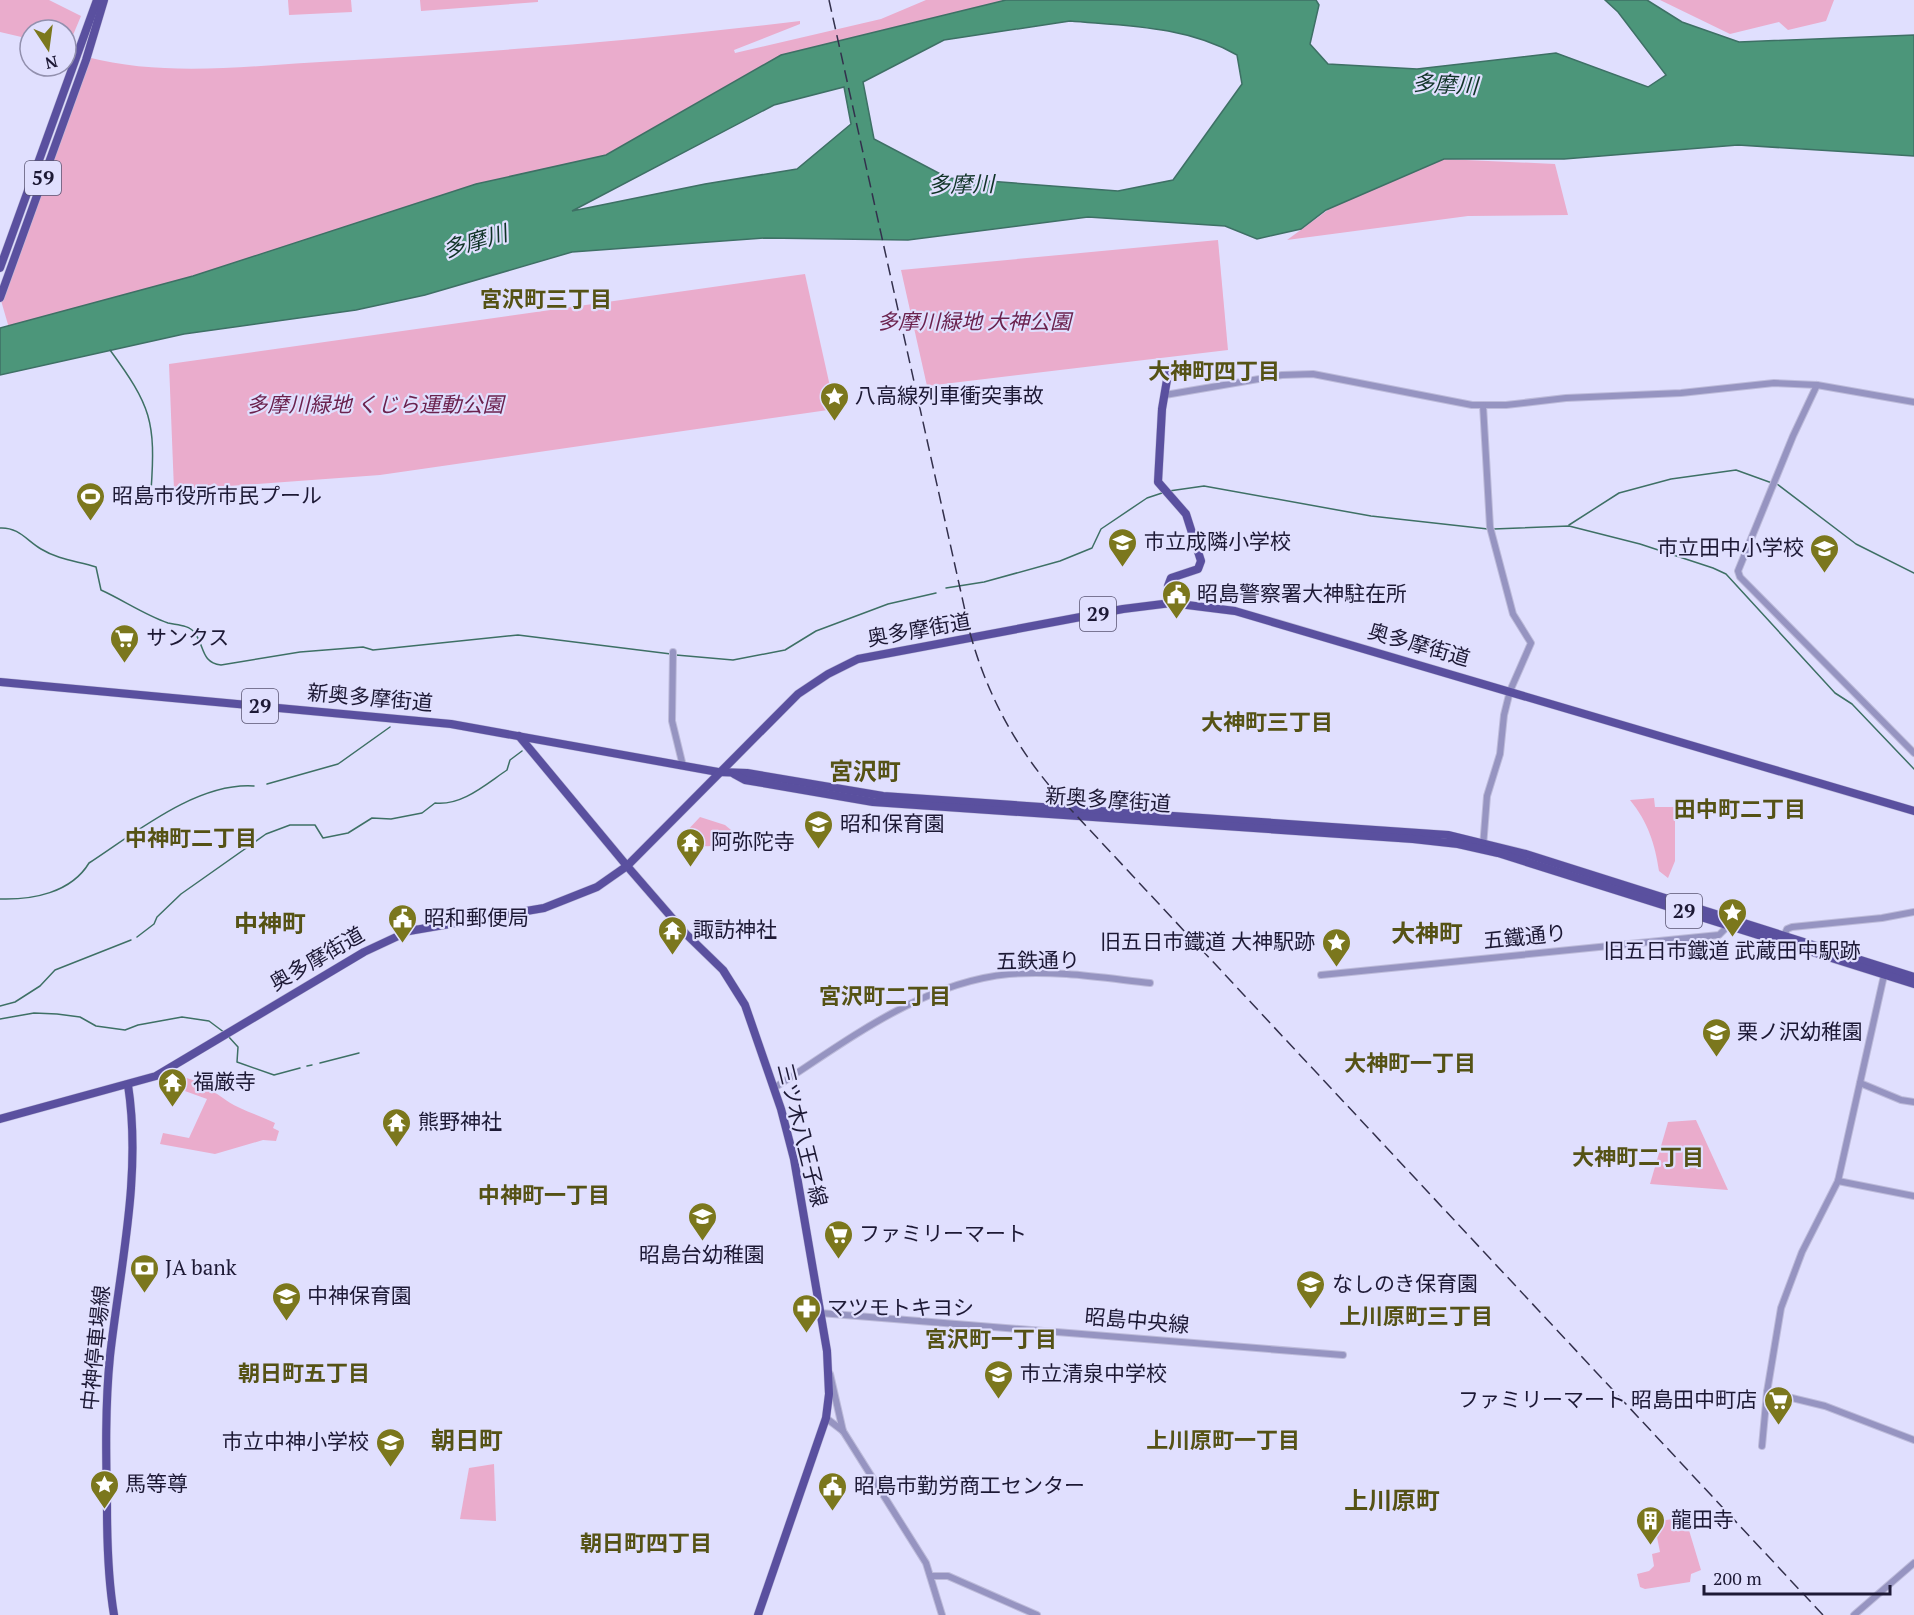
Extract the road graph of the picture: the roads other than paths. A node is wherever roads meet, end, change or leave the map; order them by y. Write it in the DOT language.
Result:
graph roads {
  1 [pos="97,0"];
  2 [pos="104,0"];
  3 [pos="0,268"];
  4 [pos="0,298"];
  5 [pos="1168,368"];
  6 [pos="1818,385"];
  7 [pos="1165,395"];
  8 [pos="1914,402"];
  9 [pos="1483,405"];
  10 [pos="1171,603"];
  11 [pos="673,654"];
  12 [pos="0,682"];
  13 [pos="1510,691"];
  14 [pos="519,736"];
  15 [pos="1914,753"];
  16 [pos="682,766"];
  17 [pos="718,772"];
  18 [pos="1914,811"];
  19 [pos="1483,845"];
  20 [pos="627,866"];
  21 [pos="1914,912"];
  22 [pos="1729,926"];
  23 [pos="1784,936"];
  24 [pos="1885,971"];
  25 [pos="1321,975"];
  26 [pos="1914,977"];
  27 [pos="1150,984"];
  28 [pos="1914,984"];
  29 [pos="1860,1083"];
  30 [pos="128,1084"];
  31 [pos="774,1088"];
  32 [pos="1914,1102"];
  33 [pos="0,1119"];
  34 [pos="1838,1180"];
  35 [pos="1914,1196"];
  36 [pos="820,1313"];
  37 [pos="1343,1355"];
  38 [pos="828,1365"];
  39 [pos="1767,1392"];
  40 [pos="826,1418"];
  41 [pos="843,1431"];
  42 [pos="1914,1440"];
  43 [pos="1762,1446"];
  44 [pos="1914,1563"];
  45 [pos="932,1576"];
  46 [pos="114,1615"];
  47 [pos="758,1615"];
  48 [pos="942,1615"];
  49 [pos="1037,1615"];
  50 [pos="1854,1615"];
  1 -- 3 [label="main road, 59"];
  2 -- 4 [label="main road, 59"];
  5 -- 7 [label="main road"];
  6 -- 8 [label="street"];
  6 -- 9 [label="street"];
  6 -- 15 [label="street"];
  7 -- 9 [label="street"];
  7 -- 10 [label="main road"];
  9 -- 13 [label="street"];
  10 -- 13 [label="main road, 奥多摩街道 / 29"];
  10 -- 17 [label="main road, 奥多摩街道 / 29"];
  11 -- 16 [label="street"];
  12 -- 14 [label="main road, 新奥多摩街道 / 29"];
  13 -- 18 [label="main road, 奥多摩街道 / 29"];
  13 -- 19 [label="street"];
  14 -- 16 [label="main road, 新奥多摩街道 / 29"];
  14 -- 20 [label="main road, 三ツ木八王子線"];
  16 -- 17 [label="main road, 新奥多摩街道 / 29"];
  17 -- 19 [label="main road, 新奥多摩街道 / 29"];
  17 -- 20 [label="main road, 奥多摩街道 / 29"];
  19 -- 22 [label="main road, 29"];
  19 -- 23 [label="main road, 29"];
  20 -- 30 [label="main road, 奥多摩街道 / 29"];
  20 -- 31 [label="main road, 三ツ木八王子線"];
  21 -- 23 [label="street"];
  22 -- 24 [label="main road, 29"];
  22 -- 25 [label="street, 五鐵通り"];
  23 -- 24 [label="main road, 29"];
  24 -- 26 [label="main road, 29"];
  24 -- 28 [label="main road, 29"];
  24 -- 29 [label="street"];
  27 -- 31 [label="street, 五鉄通り"];
  29 -- 32 [label="street"];
  29 -- 34 [label="street"];
  30 -- 33 [label="main road, 奥多摩街道 / 29"];
  30 -- 46 [label="main road, 中神停車場線"];
  31 -- 36 [label="main road, 三ツ木八王子線"];
  34 -- 35 [label="street"];
  34 -- 39 [label="street"];
  36 -- 37 [label="street, 昭島中央線"];
  36 -- 38 [label="main road, 三ツ木八王子線"];
  38 -- 40 [label="main road, 三ツ木八王子線"];
  38 -- 41 [label="street"];
  39 -- 42 [label="street"];
  39 -- 43 [label="street"];
  40 -- 41 [label="street"];
  40 -- 47 [label="main road, 三ツ木八王子線"];
  41 -- 45 [label="street"];
  44 -- 50 [label="street"];
  45 -- 48 [label="street"];
  45 -- 49 [label="street"];
}
